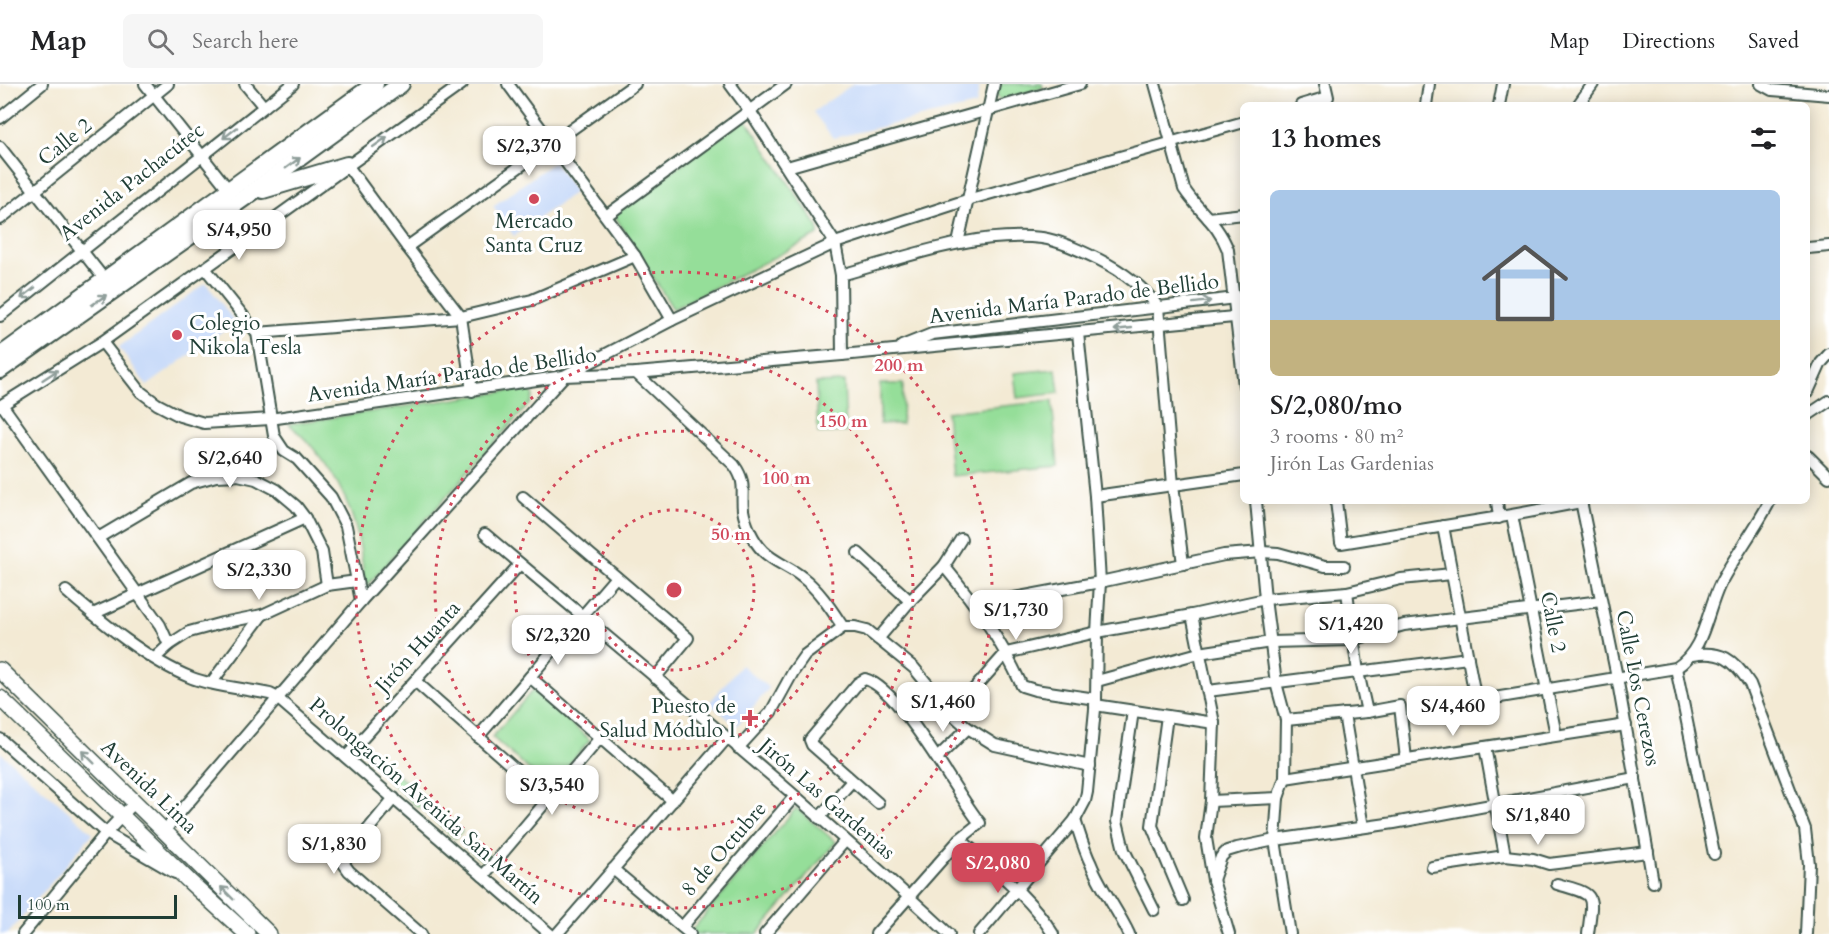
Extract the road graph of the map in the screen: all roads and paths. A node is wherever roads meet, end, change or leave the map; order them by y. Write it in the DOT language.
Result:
graph roads {
  1 [pos="42,84"];
  2 [pos="145,84"];
  3 [pos="168,84"];
  4 [pos="245,84"];
  5 [pos="293,84"];
  6 [pos="375,84"];
  7 [pos="400,84"];
  8 [pos="462,84"];
  9 [pos="508,84"];
  10 [pos="635,84"];
  11 [pos="730,84"];
  12 [pos="786,84"];
  13 [pos="994,84"];
  14 [pos="1080,84"];
  15 [pos="1155,84"];
  16 [pos="1325,84"];
  17 [pos="1429,84"];
  18 [pos="1503,84"];
  19 [pos="1592,84"];
  20 [pos="1761,84"];
  21 [pos="1829,94"];
  22 [pos="154,95"];
  23 [pos="1311,102"];
  24 [pos="1426,102"];
  25 [pos="1500,102"];
  26 [pos="1580,102"];
  27 [pos="1829,104"];
  28 [pos="264,107"];
  29 [pos="987,110"];
  30 [pos="750,111"];
  31 [pos="0,118"];
  32 [pos="1240,123"];
  33 [pos="552,143"];
  34 [pos="1171,143"];
  35 [pos="0,147"];
  36 [pos="202,156"];
  37 [pos="347,165"];
  38 [pos="787,167"];
  39 [pos="228,190"];
  40 [pos="35,191"];
  41 [pos="251,193"];
  42 [pos="967,200"];
  43 [pos="1240,214"];
  44 [pos="606,216"];
  45 [pos="1208,218"];
  46 [pos="0,219"];
  47 [pos="835,243"];
  48 [pos="958,243"];
  49 [pos="1829,246"];
  50 [pos="406,247"];
  51 [pos="1810,248"];
  52 [pos="82,250"];
  53 [pos="635,256"];
  54 [pos="205,268"];
  55 [pos="841,275"];
  56 [pos="105,280"];
  57 [pos="1239,297"];
  58 [pos="1158,307"];
  59 [pos="0,316"];
  60 [pos="1240,316"];
  61 [pos="461,317"];
  62 [pos="672,320"];
  63 [pos="1160,325"];
  64 [pos="257,333"];
  65 [pos="1078,333"];
  66 [pos="102,342"];
  67 [pos="876,352"];
  68 [pos="1829,354"];
  69 [pos="842,355"];
  70 [pos="0,356"];
  71 [pos="0,370"];
  72 [pos="636,373"];
  73 [pos="564,376"];
  74 [pos="1810,388"];
  75 [pos="472,391"];
  76 [pos="1829,401"];
  77 [pos="1,406"];
  78 [pos="1810,414"];
  79 [pos="270,419"];
  80 [pos="1810,458"];
  81 [pos="1240,476"];
  82 [pos="1829,477"];
  83 [pos="1173,485"];
  84 [pos="1095,496"];
  85 [pos="523,497"];
  86 [pos="1256,504"];
  87 [pos="1336,504"];
  88 [pos="1497,504"];
  89 [pos="1566,504"];
  90 [pos="1582,504"];
  91 [pos="1768,504"];
  92 [pos="1512,515"];
  93 [pos="305,518"];
  94 [pos="1499,518"];
  95 [pos="1443,526"];
  96 [pos="484,534"];
  97 [pos="98,538"];
  98 [pos="961,539"];
  99 [pos="1262,552"];
  100 [pos="858,553"];
  101 [pos="520,564"];
  102 [pos="1183,564"];
  103 [pos="1344,566"];
  104 [pos="944,567"];
  105 [pos="1452,574"];
  106 [pos="616,577"];
  107 [pos="357,581"];
  108 [pos="1100,582"];
  109 [pos="327,585"];
  110 [pos="66,591"];
  111 [pos="1347,592"];
  112 [pos="139,595"];
  113 [pos="1265,600"];
  114 [pos="361,601"];
  115 [pos="1602,601"];
  116 [pos="910,602"];
  117 [pos="976,604"];
  118 [pos="1531,610"];
  119 [pos="93,615"];
  120 [pos="262,615"];
  121 [pos="1192,615"];
  122 [pos="582,616"];
  123 [pos="1460,618"];
  124 [pos="843,627"];
  125 [pos="1097,632"];
  126 [pos="878,639"];
  127 [pos="1353,640"];
  128 [pos="1271,642"];
  129 [pos="169,645"];
  130 [pos="1006,653"];
  131 [pos="1199,653"];
  132 [pos="1692,655"];
  133 [pos="155,658"];
  134 [pos="1468,658"];
  135 [pos="1676,668"];
  136 [pos="0,670"];
  137 [pos="1358,672"];
  138 [pos="530,677"];
  139 [pos="1617,677"];
  140 [pos="655,678"];
  141 [pos="415,681"];
  142 [pos="1097,681"];
  143 [pos="212,682"];
  144 [pos="1276,682"];
  145 [pos="1547,689"];
  146 [pos="1208,691"];
  147 [pos="276,697"];
  148 [pos="0,698"];
  149 [pos="1096,702"];
  150 [pos="1133,711"];
  151 [pos="1367,712"];
  152 [pos="952,714"];
  153 [pos="1344,714"];
  154 [pos="1167,716"];
  155 [pos="1286,720"];
  156 [pos="1214,723"];
  157 [pos="1626,725"];
  158 [pos="968,728"];
  159 [pos="1556,735"];
  160 [pos="478,737"];
  161 [pos="600,738"];
  162 [pos="727,738"];
  163 [pos="0,739"];
  164 [pos="1485,747"];
  165 [pos="738,748"];
  166 [pos="346,757"];
  167 [pos="937,758"];
  168 [pos="1406,759"];
  169 [pos="1090,766"];
  170 [pos="1352,767"];
  171 [pos="1286,778"];
  172 [pos="1635,778"];
  173 [pos="852,781"];
  174 [pos="795,797"];
  175 [pos="393,798"];
  176 [pos="548,798"];
  177 [pos="1278,798"];
  178 [pos="673,801"];
  179 [pos="1211,801"];
  180 [pos="134,803"];
  181 [pos="878,803"];
  182 [pos="1496,805"];
  183 [pos="122,816"];
  184 [pos="819,818"];
  185 [pos="1075,820"];
  186 [pos="1363,827"];
  187 [pos="164,831"];
  188 [pos="106,833"];
  189 [pos="960,840"];
  190 [pos="1275,840"];
  191 [pos="845,841"];
  192 [pos="1648,852"];
  193 [pos="1714,854"];
  194 [pos="1505,856"];
  195 [pos="1432,867"];
  196 [pos="613,869"];
  197 [pos="483,876"];
  198 [pos="1213,880"];
  199 [pos="189,882"];
  200 [pos="1653,882"];
  201 [pos="1557,884"];
  202 [pos="1016,891"];
  203 [pos="908,896"];
  204 [pos="1183,900"];
  205 [pos="1154,910"];
  206 [pos="686,931"];
  207 [pos="241,932"];
  208 [pos="23,934"];
  209 [pos="269,934"];
  210 [pos="421,934"];
  211 [pos="550,934"];
  212 [pos="557,934"];
  213 [pos="765,934"];
  214 [pos="876,934"];
  215 [pos="949,934"];
  216 [pos="979,934"];
  217 [pos="1053,934"];
  218 [pos="1129,934"];
  219 [pos="1229,934"];
  220 [pos="1290,934"];
  221 [pos="1588,934"];
  222 [pos="1806,934"];
  1 -- 31 [label="street"];
  2 -- 22 [label="street"];
  3 -- 22 [label="street, Calle 2"];
  4 -- 28 [label="street"];
  5 -- 28 [label="street, Avenida Pachacútec"];
  6 -- 39 [label="main road"];
  41 -- 7 [label="main road, one-way"];
  37 -- 8 [label="street, one-way"];
  9 -- 33 [label="street"];
  10 -- 33 [label="street"];
  11 -- 30 [label="street"];
  12 -- 30 [label="street"];
  13 -- 29 [label="street"];
  14 -- 29 [label="street"];
  15 -- 34 [label="street"];
  16 -- 23 [label="street"];
  17 -- 24 [label="street"];
  18 -- 25 [label="street"];
  19 -- 26 [label="street"];
  20 -- 21 [label="street"];
  21 -- 27 [label="street"];
  22 -- 36 [label="street"];
  22 -- 40 [label="street, Calle 2"];
  28 -- 36 [label="street, Avenida Pachacútec, one-way"];
  29 -- 38 [label="street"];
  29 -- 42 [label="street"];
  30 -- 38 [label="street"];
  30 -- 44 [label="street"];
  32 -- 34 [label="street"];
  33 -- 44 [label="street"];
  33 -- 50 [label="street"];
  34 -- 42 [label="street"];
  34 -- 45 [label="street"];
  35 -- 40 [label="street"];
  36 -- 39 [label="street"];
  36 -- 52 [label="street, Avenida Pachacútec"];
  37 -- 41 [label="main road"];
  37 -- 50 [label="street"];
  37 -- 54 [label="street"];
  38 -- 47 [label="street"];
  39 -- 56 [label="main road"];
  40 -- 46 [label="street, Calle 2"];
  40 -- 52 [label="street"];
  71 -- 41 [label="main road, one-way"];
  42 -- 47 [label="street"];
  42 -- 48 [label="street"];
  43 -- 45 [label="street"];
  44 -- 53 [label="street"];
  45 -- 57 [label="street"];
  47 -- 55 [label="street"];
  47 -- 62 [label="street"];
  48 -- 55 [label="street"];
  48 -- 58 [label="street"];
  49 -- 51 [label="street"];
  50 -- 61 [label="street"];
  52 -- 56 [label="street"];
  52 -- 59 [label="street, Avenida Pachacútec, one-way"];
  53 -- 61 [label="street"];
  53 -- 62 [label="street"];
  54 -- 64 [label="street"];
  54 -- 66 [label="street"];
  55 -- 69 [label="street"];
  56 -- 70 [label="main road"];
  58 -- 57 [label="street, Avenida María Parado de Bellido, one-way"];
  57 -- 60 [label="street"];
  58 -- 63 [label="street"];
  58 -- 67 [label="street, Avenida María Parado de Bellido"];
  60 -- 63 [label="street, Avenida María Parado de Bellido"];
  61 -- 64 [label="street"];
  61 -- 75 [label="street"];
  62 -- 73 [label="street"];
  63 -- 65 [label="street, Avenida María Parado de Bellido, one-way"];
  63 -- 83 [label="street"];
  64 -- 79 [label="street"];
  65 -- 67 [label="street, Avenida María Parado de Bellido"];
  65 -- 84 [label="street"];
  77 -- 66 [label="street, one-way"];
  66 -- 79 [label="street, Avenida María Parado de Bellido"];
  67 -- 69 [label="street, Avenida María Parado de Bellido"];
  68 -- 74 [label="street"];
  69 -- 72 [label="street, Avenida María Parado de Bellido"];
  72 -- 73 [label="street, Avenida María Parado de Bellido"];
  72 -- 124 [label="street"];
  73 -- 75 [label="street, Avenida María Parado de Bellido"];
  73 -- 114 [label="street"];
  75 -- 79 [label="street, Avenida María Parado de Bellido"];
  76 -- 78 [label="street"];
  77 -- 97 [label="street"];
  79 -- 107 [label="street"];
  80 -- 82 [label="street"];
  81 -- 83 [label="street"];
  83 -- 84 [label="street"];
  83 -- 102 [label="street"];
  84 -- 108 [label="street"];
  85 -- 106 [label="street"];
  86 -- 99 [label="street"];
  87 -- 95 [label="street"];
  88 -- 94 [label="street"];
  89 -- 92 [label="street"];
  90 -- 115 [label="street, Calle Los Cerezos"];
  91 -- 132 [label="street"];
  92 -- 94 [label="street"];
  92 -- 118 [label="street, Calle 2"];
  93 -- 97 [label="street"];
  93 -- 109 [label="street"];
  93 -- 112 [label="street"];
  94 -- 95 [label="street"];
  95 -- 105 [label="street"];
  96 -- 101 [label="street, Jirón Las Gardenias"];
  97 -- 112 [label="street"];
  98 -- 104 [label="street"];
  99 -- 102 [label="street"];
  99 -- 103 [label="street"];
  99 -- 113 [label="street"];
  100 -- 116 [label="street"];
  101 -- 122 [label="street, Jirón Las Gardenias"];
  101 -- 141 [label="street, Jirón Huanta"];
  102 -- 108 [label="street"];
  104 -- 116 [label="street"];
  104 -- 117 [label="street"];
  105 -- 111 [label="street"];
  105 -- 123 [label="street"];
  106 -- 122 [label="street"];
  106 -- 140 [label="street"];
  107 -- 109 [label="street"];
  107 -- 114 [label="street"];
  108 -- 117 [label="street"];
  108 -- 125 [label="street"];
  109 -- 120 [label="street"];
  110 -- 119 [label="street"];
  111 -- 113 [label="street"];
  111 -- 127 [label="street"];
  112 -- 119 [label="street"];
  112 -- 129 [label="street"];
  113 -- 121 [label="street"];
  113 -- 128 [label="street"];
  114 -- 147 [label="street"];
  115 -- 118 [label="street"];
  115 -- 139 [label="street, Calle Los Cerezos"];
  116 -- 126 [label="street"];
  117 -- 130 [label="street"];
  118 -- 123 [label="street"];
  118 -- 145 [label="street, Calle 2"];
  119 -- 133 [label="street"];
  120 -- 129 [label="street"];
  120 -- 143 [label="street"];
  121 -- 125 [label="street"];
  121 -- 131 [label="street"];
  122 -- 138 [label="street"];
  122 -- 140 [label="street, Jirón Las Gardenias"];
  123 -- 127 [label="street"];
  123 -- 134 [label="street"];
  124 -- 126 [label="street"];
  124 -- 165 [label="street"];
  125 -- 130 [label="street"];
  125 -- 142 [label="street"];
  126 -- 152 [label="street"];
  127 -- 128 [label="street"];
  127 -- 137 [label="street"];
  128 -- 131 [label="street"];
  128 -- 144 [label="street"];
  129 -- 133 [label="street"];
  130 -- 149 [label="street"];
  130 -- 152 [label="street"];
  131 -- 142 [label="street"];
  131 -- 146 [label="street"];
  132 -- 135 [label="street"];
  132 -- 222 [label="street"];
  133 -- 143 [label="street"];
  134 -- 137 [label="street"];
  134 -- 145 [label="street"];
  135 -- 139 [label="street"];
  135 -- 193 [label="street"];
  180 -- 136 [label="main road, Avenida Lima, one-way"];
  137 -- 144 [label="street"];
  137 -- 151 [label="street"];
  138 -- 160 [label="street"];
  138 -- 161 [label="street"];
  139 -- 145 [label="street"];
  139 -- 157 [label="street, Calle Los Cerezos"];
  140 -- 162 [label="street, Jirón Las Gardenias"];
  141 -- 160 [label="street"];
  141 -- 166 [label="street, Jirón Huanta"];
  142 -- 149 [label="street"];
  143 -- 147 [label="street"];
  144 -- 146 [label="street"];
  144 -- 155 [label="street"];
  145 -- 159 [label="street, Calle 2"];
  146 -- 156 [label="street"];
  147 -- 166 [label="street, Prolongación Avenida San Martín"];
  147 -- 187 [label="street"];
  148 -- 183 [label="main road, Avenida Lima"];
  149 -- 150 [label="street"];
  149 -- 169 [label="street"];
  150 -- 154 [label="street"];
  150 -- 205 [label="street"];
  151 -- 153 [label="street"];
  151 -- 168 [label="street"];
  152 -- 158 [label="street"];
  153 -- 155 [label="street"];
  153 -- 170 [label="street"];
  154 -- 156 [label="street"];
  154 -- 204 [label="street"];
  155 -- 171 [label="street"];
  156 -- 179 [label="street"];
  157 -- 159 [label="street"];
  157 -- 172 [label="street, Calle Los Cerezos"];
  158 -- 167 [label="street"];
  158 -- 169 [label="street"];
  159 -- 164 [label="street"];
  160 -- 176 [label="street"];
  161 -- 176 [label="street"];
  161 -- 178 [label="street"];
  162 -- 165 [label="street, Jirón Las Gardenias"];
  162 -- 178 [label="street"];
  163 -- 188 [label="street, Avenida Lima"];
  164 -- 168 [label="street"];
  164 -- 182 [label="street"];
  165 -- 174 [label="street, Jirón Las Gardenias"];
  166 -- 175 [label="street, Prolongación Avenida San Martín"];
  167 -- 173 [label="street"];
  167 -- 189 [label="street"];
  168 -- 170 [label="street"];
  169 -- 185 [label="street"];
  170 -- 171 [label="street"];
  170 -- 186 [label="street"];
  171 -- 177 [label="street"];
  172 -- 182 [label="street"];
  172 -- 192 [label="street, Calle Los Cerezos"];
  173 -- 181 [label="street"];
  173 -- 184 [label="street"];
  174 -- 184 [label="street, Jirón Las Gardenias"];
  174 -- 206 [label="street, 8 de Octubre"];
  175 -- 197 [label="street, Prolongación Avenida San Martín"];
  175 -- 210 [label="street"];
  176 -- 197 [label="street"];
  177 -- 179 [label="street"];
  177 -- 190 [label="street"];
  178 -- 196 [label="street"];
  179 -- 198 [label="street"];
  180 -- 183 [label="street"];
  180 -- 187 [label="main road, Avenida Lima"];
  182 -- 186 [label="street"];
  182 -- 194 [label="street"];
  183 -- 188 [label="street"];
  183 -- 199 [label="main road, Avenida Lima"];
  184 -- 191 [label="street, Jirón Las Gardenias"];
  185 -- 202 [label="street"];
  185 -- 218 [label="street"];
  186 -- 190 [label="street"];
  209 -- 187 [label="main road, Avenida Lima, one-way"];
  188 -- 199 [label="street, Avenida Lima"];
  188 -- 208 [label="street"];
  189 -- 202 [label="street"];
  189 -- 203 [label="street"];
  190 -- 198 [label="street"];
  190 -- 220 [label="street"];
  191 -- 203 [label="street, Jirón Las Gardenias"];
  191 -- 213 [label="street"];
  192 -- 194 [label="street"];
  192 -- 200 [label="street, Calle Los Cerezos"];
  194 -- 195 [label="street"];
  196 -- 206 [label="street"];
  196 -- 212 [label="street"];
  197 -- 211 [label="street, Prolongación Avenida San Martín"];
  198 -- 219 [label="street"];
  199 -- 207 [label="main road, Avenida Lima"];
  201 -- 221 [label="street"];
  202 -- 216 [label="street"];
  202 -- 217 [label="street"];
  203 -- 214 [label="street"];
  203 -- 215 [label="street, Jirón Las Gardenias"];
}
